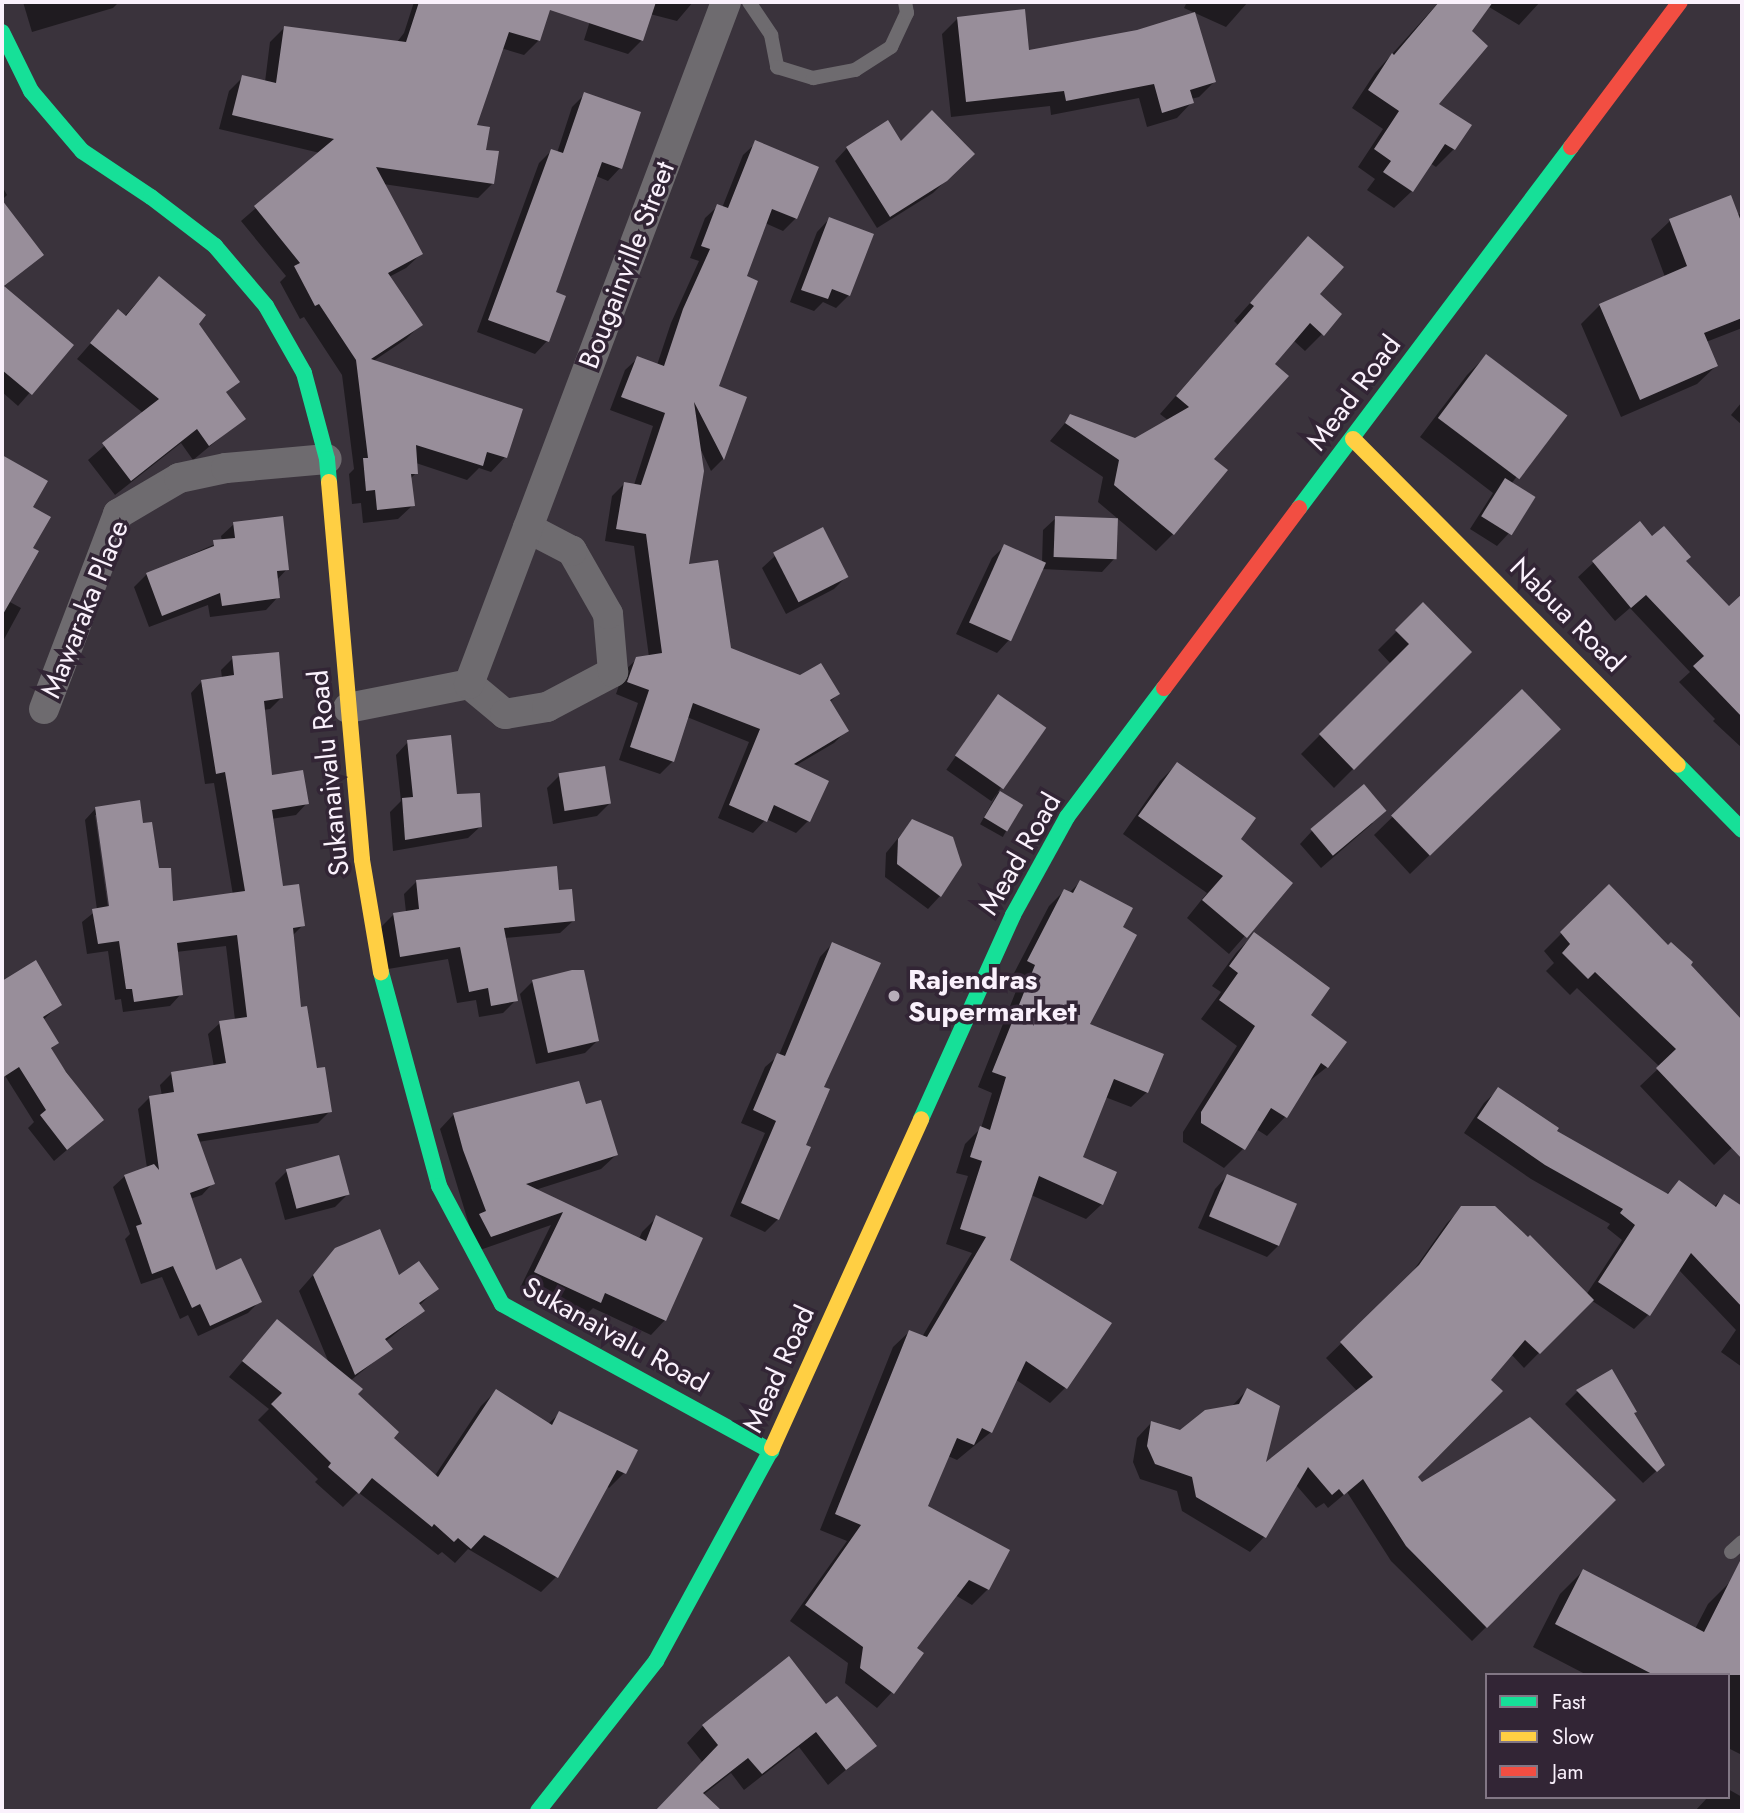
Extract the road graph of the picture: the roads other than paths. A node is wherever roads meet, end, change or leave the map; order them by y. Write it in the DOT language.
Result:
graph roads {
  1 [pos="726,2"];
  2 [pos="749,2"];
  3 [pos="905,2"];
  4 [pos="1680,2"];
  5 [pos="2,32"];
  6 [pos="1353,439"];
  7 [pos="327,459"];
  8 [pos="528,528"];
  9 [pos="469,684"];
  10 [pos="348,708"];
  11 [pos="44,709"];
  12 [pos="1742,830"];
  13 [pos="771,1451"];
  14 [pos="538,1811"];
  1 -- 8 [label="street, Bougainville Street"];
  2 -- 3 [label="lane"];
  4 -- 6 [label="main road, Mead Road"];
  5 -- 7 [label="main road, Sukanaivalu Road"];
  6 -- 12 [label="main road, Nabua Road"];
  6 -- 13 [label="main road, Mead Road"];
  7 -- 10 [label="main road, Sukanaivalu Road"];
  7 -- 11 [label="street, Mawaraka Place"];
  8 -- 9 [label="street, Bougainville Street"];
  8 -- 9 [label="street"];
  9 -- 10 [label="street"];
  10 -- 13 [label="main road, Sukanaivalu Road"];
  13 -- 14 [label="main road, Mead Road"];
}
